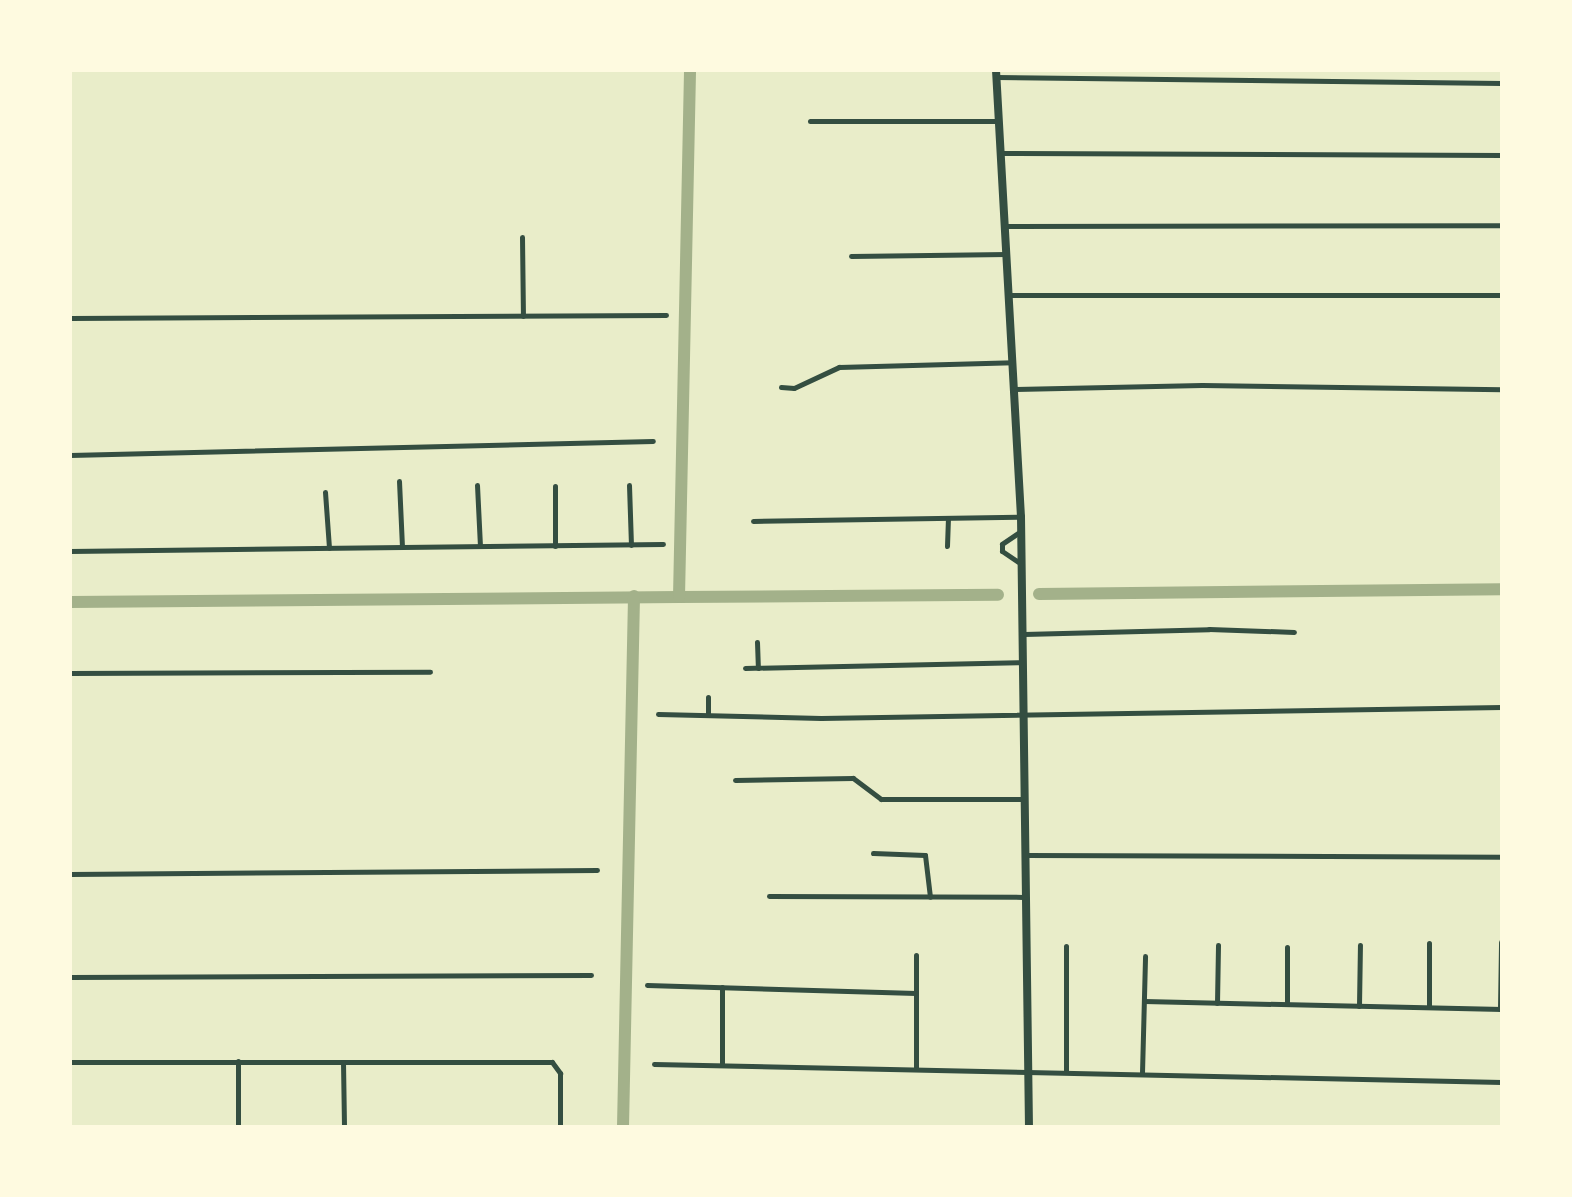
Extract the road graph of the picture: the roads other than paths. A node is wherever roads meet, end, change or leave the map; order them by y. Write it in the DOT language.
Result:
graph roads {
  1 [pos="996,74"];
  2 [pos="1502,83"];
  3 [pos="810,121"];
  4 [pos="999,121"];
  5 [pos="1001,153"];
  6 [pos="1502,156"];
  7 [pos="1502,225"];
  8 [pos="1006,226"];
  9 [pos="522,236"];
  10 [pos="1006,254"];
  11 [pos="851,256"];
  12 [pos="1009,294"];
  13 [pos="1502,294"];
  14 [pos="666,314"];
  15 [pos="523,316"];
  16 [pos="70,318"];
  17 [pos="1013,362"];
  18 [pos="780,387"];
  19 [pos="1014,389"];
  20 [pos="1502,389"];
  21 [pos="653,442"];
  22 [pos="70,455"];
  23 [pos="399,481"];
  24 [pos="478,485"];
  25 [pos="629,485"];
  26 [pos="555,486"];
  27 [pos="325,492"];
  28 [pos="1020,517"];
  29 [pos="948,518"];
  30 [pos="753,521"];
  31 [pos="1021,531"];
  32 [pos="663,544"];
  33 [pos="631,545"];
  34 [pos="480,546"];
  35 [pos="555,546"];
  36 [pos="948,546"];
  37 [pos="402,547"];
  38 [pos="329,548"];
  39 [pos="70,551"];
  40 [pos="1021,564"];
  41 [pos="1294,632"];
  42 [pos="1021,634"];
  43 [pos="757,642"];
  44 [pos="1022,662"];
  45 [pos="745,668"];
  46 [pos="758,668"];
  47 [pos="70,672"];
  48 [pos="430,672"];
  49 [pos="708,698"];
  50 [pos="1502,708"];
  51 [pos="658,714"];
  52 [pos="1022,714"];
  53 [pos="708,715"];
  54 [pos="735,780"];
  55 [pos="1024,799"];
  56 [pos="873,852"];
  57 [pos="1023,856"];
  58 [pos="1502,857"];
  59 [pos="597,870"];
  60 [pos="70,874"];
  61 [pos="768,896"];
  62 [pos="930,897"];
  63 [pos="1023,897"];
  64 [pos="1429,942"];
  65 [pos="1501,942"];
  66 [pos="1218,945"];
  67 [pos="1360,945"];
  68 [pos="1066,946"];
  69 [pos="1287,947"];
  70 [pos="916,954"];
  71 [pos="1145,956"];
  72 [pos="590,975"];
  73 [pos="70,977"];
  74 [pos="647,985"];
  75 [pos="722,988"];
  76 [pos="916,993"];
  77 [pos="1144,1001"];
  78 [pos="1217,1002"];
  79 [pos="1287,1004"];
  80 [pos="1359,1006"];
  81 [pos="1429,1008"];
  82 [pos="1501,1010"];
  83 [pos="238,1061"];
  84 [pos="70,1062"];
  85 [pos="343,1062"];
  86 [pos="654,1064"];
  87 [pos="722,1065"];
  88 [pos="916,1069"];
  89 [pos="1027,1071"];
  90 [pos="1066,1072"];
  91 [pos="1142,1074"];
  92 [pos="1502,1082"];
  93 [pos="238,1127"];
  94 [pos="344,1127"];
  95 [pos="560,1127"];
  96 [pos="1029,1127"];
  1 -- 2 [label="street"];
  1 -- 4 [label="main road"];
  3 -- 4 [label="street"];
  4 -- 5 [label="main road"];
  5 -- 6 [label="street"];
  5 -- 8 [label="main road"];
  7 -- 8 [label="street"];
  8 -- 10 [label="main road"];
  9 -- 15 [label="street"];
  10 -- 11 [label="street"];
  10 -- 12 [label="main road"];
  12 -- 13 [label="street"];
  12 -- 17 [label="main road"];
  14 -- 15 [label="street"];
  15 -- 16 [label="street"];
  17 -- 18 [label="street"];
  17 -- 19 [label="main road"];
  19 -- 20 [label="street"];
  19 -- 28 [label="main road"];
  21 -- 22 [label="street"];
  23 -- 37 [label="street"];
  24 -- 34 [label="street"];
  25 -- 33 [label="street"];
  26 -- 35 [label="street"];
  27 -- 38 [label="street"];
  28 -- 29 [label="street"];
  28 -- 31 [label="main road"];
  29 -- 30 [label="street"];
  29 -- 36 [label="street"];
  31 -- 40 [label="main road"];
  31 -- 40 [label="street"];
  32 -- 33 [label="street"];
  33 -- 35 [label="street"];
  34 -- 35 [label="street"];
  34 -- 37 [label="street"];
  37 -- 38 [label="street"];
  38 -- 39 [label="street"];
  40 -- 42 [label="main road"];
  41 -- 42 [label="street"];
  42 -- 44 [label="main road"];
  43 -- 46 [label="street"];
  44 -- 46 [label="street"];
  44 -- 52 [label="main road"];
  45 -- 46 [label="street"];
  47 -- 48 [label="street"];
  49 -- 53 [label="street"];
  50 -- 52 [label="street"];
  51 -- 53 [label="street"];
  52 -- 53 [label="street"];
  52 -- 55 [label="main road"];
  54 -- 55 [label="street"];
  55 -- 57 [label="main road"];
  56 -- 62 [label="street"];
  57 -- 58 [label="street"];
  57 -- 63 [label="main road"];
  59 -- 60 [label="street"];
  61 -- 62 [label="street"];
  62 -- 63 [label="street"];
  63 -- 89 [label="main road"];
  64 -- 81 [label="street"];
  65 -- 82 [label="street"];
  66 -- 78 [label="street"];
  67 -- 80 [label="street"];
  68 -- 90 [label="street"];
  69 -- 79 [label="street"];
  70 -- 76 [label="street"];
  71 -- 77 [label="street"];
  72 -- 73 [label="street"];
  74 -- 75 [label="street"];
  75 -- 76 [label="street"];
  75 -- 87 [label="street"];
  76 -- 88 [label="street"];
  77 -- 78 [label="street"];
  77 -- 91 [label="street"];
  78 -- 79 [label="street"];
  79 -- 80 [label="street"];
  80 -- 81 [label="street"];
  81 -- 82 [label="street"];
  83 -- 84 [label="street"];
  83 -- 85 [label="street"];
  83 -- 93 [label="street"];
  85 -- 94 [label="street"];
  85 -- 95 [label="street"];
  86 -- 87 [label="street"];
  87 -- 88 [label="street"];
  88 -- 89 [label="street"];
  89 -- 90 [label="street"];
  89 -- 96 [label="main road"];
  90 -- 91 [label="street"];
  91 -- 92 [label="street"];
}
